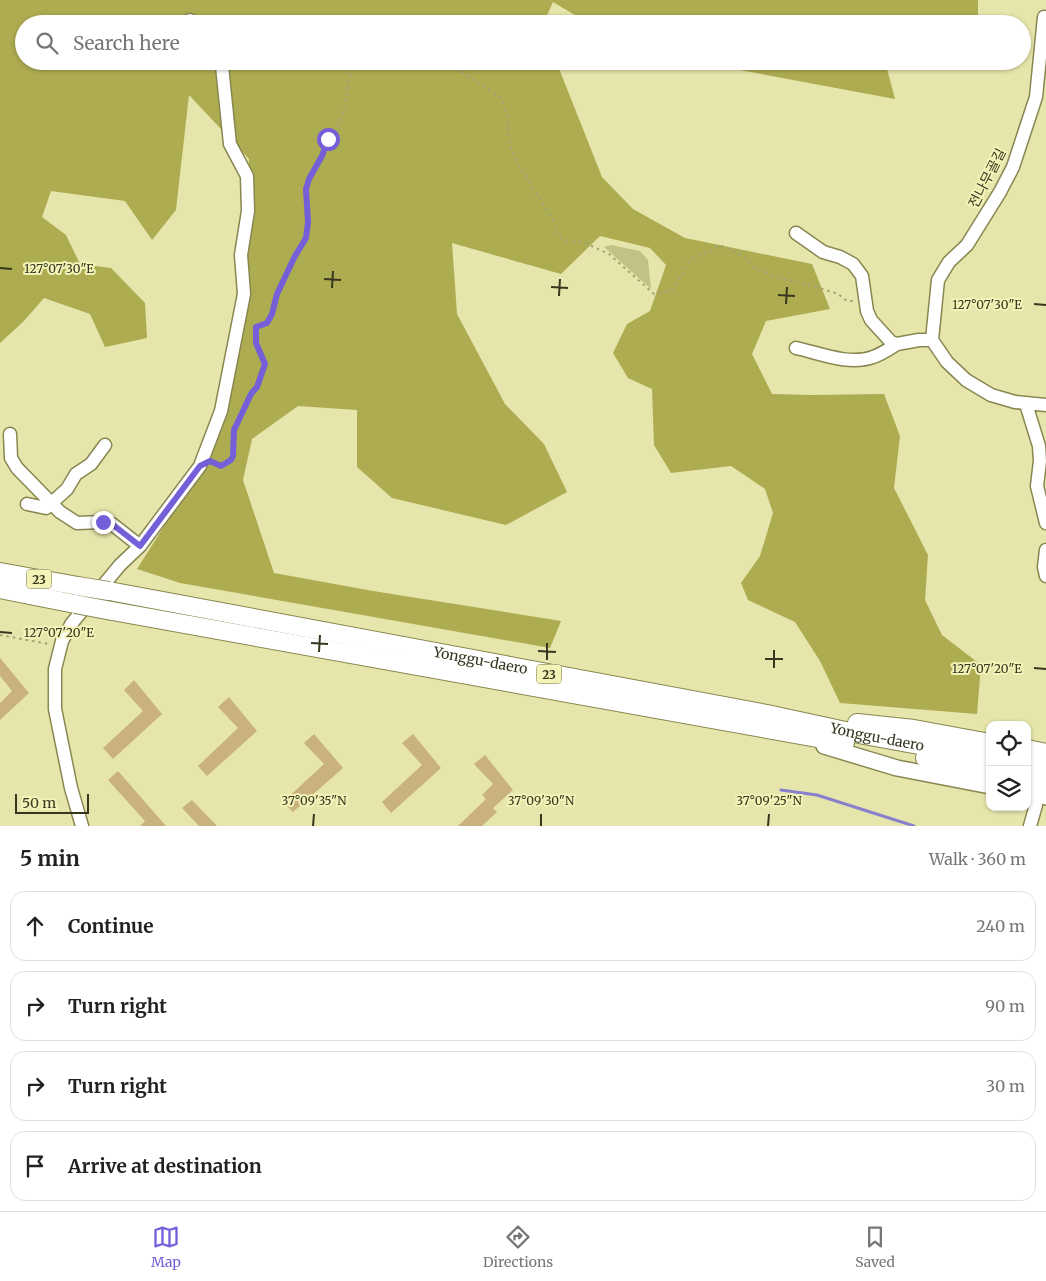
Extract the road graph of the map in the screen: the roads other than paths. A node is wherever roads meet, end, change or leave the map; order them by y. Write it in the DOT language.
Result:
graph roads {
  1 [pos="1044,17"];
  2 [pos="222,70"];
  3 [pos="796,233"];
  4 [pos="932,340"];
  5 [pos="897,344"];
  6 [pos="796,348"];
  7 [pos="1026,404"];
  8 [pos="1046,405"];
  9 [pos="10,434"];
  10 [pos="105,445"];
  11 [pos="51,503"];
  12 [pos="27,504"];
  13 [pos="1046,523"];
  14 [pos="140,546"];
  15 [pos="1046,550"];
  16 [pos="0,572"];
  17 [pos="1046,576"];
  18 [pos="0,589"];
  19 [pos="767,721"];
  20 [pos="986,742"];
  21 [pos="1031,750"];
  22 [pos="1046,753"];
  23 [pos="986,757"];
  24 [pos="1031,766"];
  25 [pos="1046,768"];
  26 [pos="986,771"];
  27 [pos="1031,780"];
  28 [pos="1046,782"];
  29 [pos="986,785"];
  30 [pos="1036,799"];
  31 [pos="82,826"];
  32 [pos="1030,826"];
  1 -- 4 [label="street, 전나무골길"];
  2 -- 14 [label="street"];
  3 -- 5 [label="street"];
  4 -- 5 [label="street"];
  4 -- 7 [label="street"];
  5 -- 6 [label="street"];
  7 -- 8 [label="street"];
  7 -- 13 [label="street"];
  9 -- 11 [label="street"];
  10 -- 11 [label="street"];
  11 -- 12 [label="street"];
  11 -- 14 [label="street"];
  14 -- 31 [label="street"];
  15 -- 17 [label="street"];
  16 -- 19 [label="highway, Yonggu-daero / 23, bridge"];
  18 -- 19 [label="highway, Yonggu-daero / 23, bridge"];
  19 -- 20 [label="highway"];
  19 -- 23 [label="highway, Yonggu-daero / 23"];
  19 -- 26 [label="highway, Yonggu-daero / 23"];
  19 -- 29 [label="main road"];
  21 -- 22 [label="highway"];
  24 -- 25 [label="highway"];
  27 -- 28 [label="highway"];
  30 -- 32 [label="street"];
}
